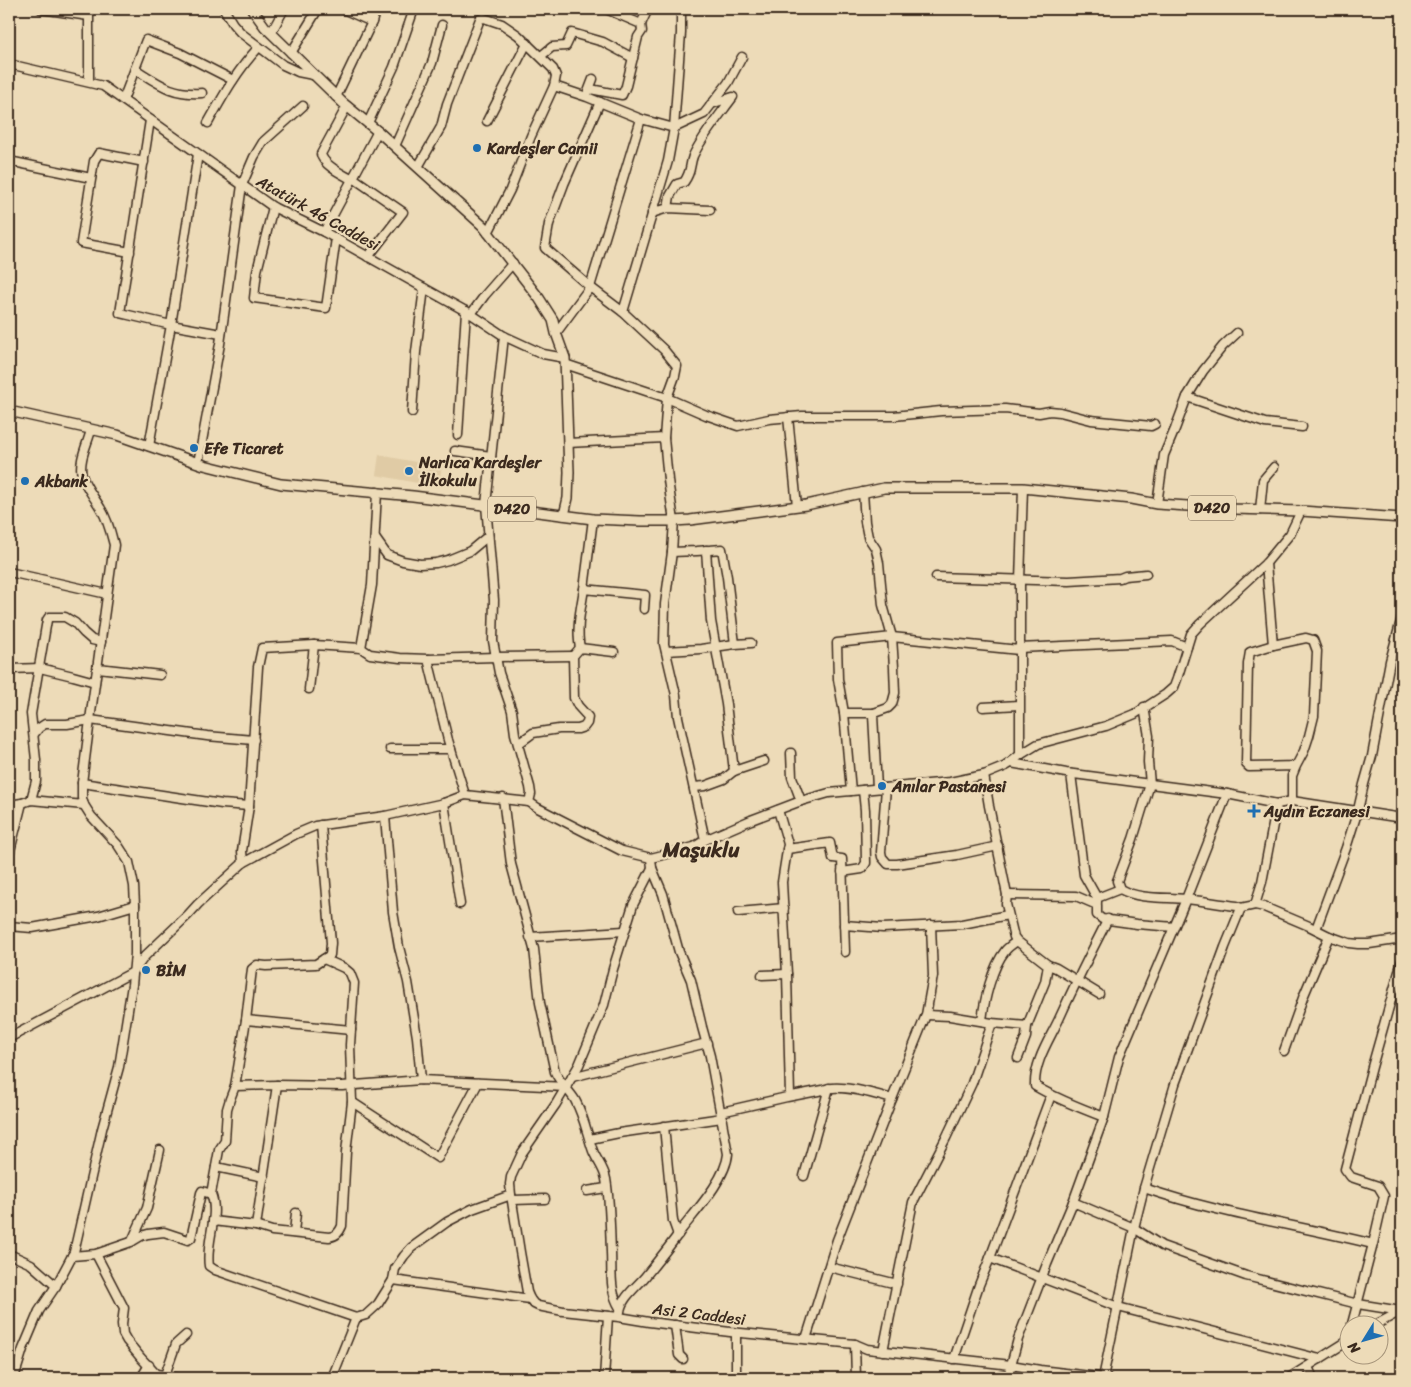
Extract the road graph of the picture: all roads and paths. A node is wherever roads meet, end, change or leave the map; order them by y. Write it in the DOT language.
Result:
graph roads {
  1 [pos="41,9"];
  2 [pos="224,9"];
  3 [pos="252,9"];
  4 [pos="284,9"];
  5 [pos="318,9"];
  6 [pos="343,9"];
  7 [pos="376,9"];
  8 [pos="414,9"];
  9 [pos="606,9"];
  10 [pos="648,9"];
  11 [pos="681,9"];
  12 [pos="89,12"];
  13 [pos="372,22"];
  14 [pos="641,24"];
  15 [pos="442,25"];
  16 [pos="271,33"];
  17 [pos="527,43"];
  18 [pos="259,47"];
  19 [pos="291,53"];
  20 [pos="541,56"];
  21 [pos="742,57"];
  22 [pos="632,58"];
  23 [pos="9,64"];
  24 [pos="135,69"];
  25 [pos="314,74"];
  26 [pos="593,78"];
  27 [pos="233,80"];
  28 [pos="89,82"];
  29 [pos="554,86"];
  30 [pos="202,93"];
  31 [pos="588,93"];
  32 [pos="336,96"];
  33 [pos="123,100"];
  34 [pos="600,102"];
  35 [pos="711,104"];
  36 [pos="304,106"];
  37 [pos="347,106"];
  38 [pos="641,118"];
  39 [pos="150,120"];
  40 [pos="486,121"];
  41 [pos="208,123"];
  42 [pos="368,123"];
  43 [pos="674,128"];
  44 [pos="378,131"];
  45 [pos="395,146"];
  46 [pos="198,154"];
  47 [pos="9,161"];
  48 [pos="144,162"];
  49 [pos="418,167"];
  50 [pos="91,178"];
  51 [pos="352,178"];
  52 [pos="242,185"];
  53 [pos="273,206"];
  54 [pos="668,208"];
  55 [pos="710,210"];
  56 [pos="652,213"];
  57 [pos="324,232"];
  58 [pos="488,233"];
  59 [pos="336,238"];
  60 [pos="130,252"];
  61 [pos="368,257"];
  62 [pos="513,263"];
  63 [pos="590,287"];
  64 [pos="424,288"];
  65 [pos="623,312"];
  66 [pos="468,313"];
  67 [pos="171,325"];
  68 [pos="556,333"];
  69 [pos="1237,333"];
  70 [pos="221,334"];
  71 [pos="504,336"];
  72 [pos="565,361"];
  73 [pos="1187,397"];
  74 [pos="667,398"];
  75 [pos="9,411"];
  76 [pos="412,412"];
  77 [pos="788,417"];
  78 [pos="1154,424"];
  79 [pos="1302,427"];
  80 [pos="91,430"];
  81 [pos="458,435"];
  82 [pos="664,438"];
  83 [pos="568,443"];
  84 [pos="149,446"];
  85 [pos="455,450"];
  86 [pos="491,456"];
  87 [pos="198,463"];
  88 [pos="1274,467"];
  89 [pos="1023,488"];
  90 [pos="377,492"];
  91 [pos="862,492"];
  92 [pos="1158,504"];
  93 [pos="486,505"];
  94 [pos="797,506"];
  95 [pos="1260,510"];
  96 [pos="1302,511"];
  97 [pos="564,515"];
  98 [pos="1402,518"];
  99 [pos="593,519"];
  100 [pos="674,521"];
  101 [pos="488,536"];
  102 [pos="375,538"];
  103 [pos="706,550"];
  104 [pos="672,552"];
  105 [pos="1266,563"];
  106 [pos="9,574"];
  107 [pos="1146,574"];
  108 [pos="936,577"];
  109 [pos="1020,580"];
  110 [pos="584,589"];
  111 [pos="107,594"];
  112 [pos="644,609"];
  113 [pos="1402,617"];
  114 [pos="892,637"];
  115 [pos="101,642"];
  116 [pos="751,643"];
  117 [pos="735,644"];
  118 [pos="1273,645"];
  119 [pos="314,646"];
  120 [pos="1187,646"];
  121 [pos="715,647"];
  122 [pos="361,648"];
  123 [pos="580,648"];
  124 [pos="1019,649"];
  125 [pos="666,651"];
  126 [pos="614,652"];
  127 [pos="496,656"];
  128 [pos="573,656"];
  129 [pos="428,659"];
  130 [pos="40,668"];
  131 [pos="98,668"];
  132 [pos="9,669"];
  133 [pos="160,675"];
  134 [pos="95,682"];
  135 [pos="309,689"];
  136 [pos="1019,705"];
  137 [pos="983,706"];
  138 [pos="1144,707"];
  139 [pos="874,712"];
  140 [pos="844,713"];
  141 [pos="90,720"];
  142 [pos="34,734"];
  143 [pos="254,740"];
  144 [pos="518,744"];
  145 [pos="390,749"];
  146 [pos="451,749"];
  147 [pos="791,753"];
  148 [pos="1020,754"];
  149 [pos="764,761"];
  150 [pos="1006,766"];
  151 [pos="1296,766"];
  152 [pos="734,772"];
  153 [pos="1071,774"];
  154 [pos="984,775"];
  155 [pos="82,783"];
  156 [pos="1150,784"];
  157 [pos="694,787"];
  158 [pos="877,788"];
  159 [pos="886,788"];
  160 [pos="863,790"];
  161 [pos="851,791"];
  162 [pos="1227,794"];
  163 [pos="466,795"];
  164 [pos="503,798"];
  165 [pos="31,800"];
  166 [pos="801,801"];
  167 [pos="1292,801"];
  168 [pos="529,802"];
  169 [pos="22,803"];
  170 [pos="444,803"];
  171 [pos="1277,804"];
  172 [pos="9,805"];
  173 [pos="84,805"];
  174 [pos="250,806"];
  175 [pos="778,810"];
  176 [pos="1358,810"];
  177 [pos="385,816"];
  178 [pos="1402,818"];
  179 [pos="321,825"];
  180 [pos="705,840"];
  181 [pos="998,846"];
  182 [pos="787,849"];
  183 [pos="9,855"];
  184 [pos="651,858"];
  185 [pos="243,863"];
  186 [pos="652,868"];
  187 [pos="842,872"];
  188 [pos="1120,890"];
  189 [pos="1007,895"];
  190 [pos="1186,899"];
  191 [pos="1097,901"];
  192 [pos="460,904"];
  193 [pos="135,905"];
  194 [pos="1255,906"];
  195 [pos="784,908"];
  196 [pos="1241,908"];
  197 [pos="738,912"];
  198 [pos="1008,915"];
  199 [pos="1108,919"];
  200 [pos="844,925"];
  201 [pos="931,925"];
  202 [pos="9,926"];
  203 [pos="1174,927"];
  204 [pos="1316,929"];
  205 [pos="624,931"];
  206 [pos="1329,936"];
  207 [pos="530,937"];
  208 [pos="1402,939"];
  209 [pos="1017,941"];
  210 [pos="845,952"];
  211 [pos="135,954"];
  212 [pos="324,959"];
  213 [pos="141,961"];
  214 [pos="1402,961"];
  215 [pos="1048,965"];
  216 [pos="133,972"];
  217 [pos="787,974"];
  218 [pos="762,975"];
  219 [pos="1076,981"];
  220 [pos="1099,994"];
  221 [pos="926,1015"];
  222 [pos="246,1020"];
  223 [pos="982,1021"];
  224 [pos="992,1023"];
  225 [pos="1027,1026"];
  226 [pos="351,1030"];
  227 [pos="9,1038"];
  228 [pos="707,1043"];
  229 [pos="1284,1051"];
  230 [pos="1018,1058"];
  231 [pos="572,1078"];
  232 [pos="421,1080"];
  233 [pos="478,1083"];
  234 [pos="277,1085"];
  235 [pos="352,1085"];
  236 [pos="235,1086"];
  237 [pos="566,1087"];
  238 [pos="829,1088"];
  239 [pos="1051,1095"];
  240 [pos="790,1096"];
  241 [pos="892,1099"];
  242 [pos="352,1102"];
  243 [pos="722,1115"];
  244 [pos="1104,1117"];
  245 [pos="664,1126"];
  246 [pos="590,1139"];
  247 [pos="160,1150"];
  248 [pos="216,1167"];
  249 [pos="804,1176"];
  250 [pos="264,1177"];
  251 [pos="606,1188"];
  252 [pos="1144,1188"];
  253 [pos="587,1191"];
  254 [pos="211,1194"];
  255 [pos="512,1198"];
  256 [pos="545,1199"];
  257 [pos="1073,1202"];
  258 [pos="296,1213"];
  259 [pos="213,1221"];
  260 [pos="256,1226"];
  261 [pos="1134,1228"];
  262 [pos="294,1234"];
  263 [pos="678,1235"];
  264 [pos="131,1242"];
  265 [pos="1373,1244"];
  266 [pos="9,1254"];
  267 [pos="96,1254"];
  268 [pos="72,1256"];
  269 [pos="990,1258"];
  270 [pos="829,1267"];
  271 [pos="1042,1278"];
  272 [pos="393,1280"];
  273 [pos="896,1284"];
  274 [pos="56,1286"];
  275 [pos="530,1299"];
  276 [pos="1358,1304"];
  277 [pos="1118,1307"];
  278 [pos="620,1308"];
  279 [pos="1401,1310"];
  280 [pos="1355,1314"];
  281 [pos="608,1316"];
  282 [pos="619,1317"];
  283 [pos="356,1318"];
  284 [pos="1388,1318"];
  285 [pos="676,1325"];
  286 [pos="736,1333"];
  287 [pos="186,1335"];
  288 [pos="806,1339"];
  289 [pos="855,1344"];
  290 [pos="1338,1348"];
  291 [pos="883,1351"];
  292 [pos="683,1359"];
  293 [pos="954,1359"];
  294 [pos="1320,1359"];
  295 [pos="1011,1365"];
  296 [pos="149,1366"];
  297 [pos="1308,1366"];
  298 [pos="165,1375"];
  299 [pos="1078,1376"];
  300 [pos="14,1378"];
  301 [pos="141,1378"];
  302 [pos="176,1378"];
  303 [pos="332,1378"];
  304 [pos="604,1378"];
  305 [pos="736,1378"];
  306 [pos="856,1378"];
  307 [pos="1010,1378"];
  308 [pos="1103,1378"];
  309 [pos="1107,1378"];
  310 [pos="1289,1378"];
  311 [pos="1313,1378"];
  1 -- 12 [label="street"];
  2 -- 18 [label="street"];
  3 -- 16 [label="main road"];
  4 -- 16 [label="street"];
  5 -- 19 [label="street"];
  6 -- 13 [label="street"];
  7 -- 13 [label="street"];
  8 -- 42 [label="street"];
  9 -- 14 [label="street"];
  10 -- 14 [label="street"];
  11 -- 43 [label="street"];
  12 -- 28 [label="street"];
  13 -- 32 [label="street"];
  14 -- 22 [label="street"];
  15 -- 45 [label="street"];
  16 -- 19 [label="main road"];
  17 -- 20 [label="street"];
  17 -- 40 [label="street"];
  17 -- 49 [label="street"];
  18 -- 25 [label="street"];
  18 -- 27 [label="street"];
  19 -- 25 [label="main road"];
  20 -- 22 [label="street"];
  20 -- 29 [label="street"];
  21 -- 35 [label="street"];
  22 -- 31 [label="street"];
  23 -- 28 [label="street, Atatürk 46 Caddesi"];
  24 -- 27 [label="street"];
  24 -- 30 [label="street"];
  24 -- 33 [label="street"];
  25 -- 32 [label="main road"];
  26 -- 31 [label="street"];
  27 -- 41 [label="street"];
  28 -- 33 [label="street, Atatürk 46 Caddesi"];
  29 -- 31 [label="street"];
  29 -- 58 [label="street"];
  31 -- 34 [label="street"];
  32 -- 37 [label="main road"];
  33 -- 39 [label="street, Atatürk 46 Caddesi"];
  34 -- 38 [label="street"];
  34 -- 63 [label="street"];
  35 -- 43 [label="street"];
  35 -- 54 [label="street"];
  36 -- 52 [label="street"];
  37 -- 42 [label="main road"];
  37 -- 51 [label="street"];
  38 -- 43 [label="street"];
  38 -- 63 [label="street"];
  39 -- 46 [label="street, Atatürk 46 Caddesi"];
  39 -- 48 [label="street"];
  42 -- 44 [label="main road"];
  43 -- 56 [label="street"];
  44 -- 45 [label="main road"];
  44 -- 51 [label="street"];
  45 -- 49 [label="main road"];
  46 -- 52 [label="street, Atatürk 46 Caddesi"];
  46 -- 67 [label="street"];
  47 -- 50 [label="street"];
  48 -- 50 [label="street"];
  48 -- 60 [label="street"];
  49 -- 58 [label="main road"];
  50 -- 60 [label="street"];
  51 -- 57 [label="street"];
  51 -- 61 [label="street"];
  52 -- 53 [label="street, Atatürk 46 Caddesi"];
  52 -- 70 [label="street"];
  53 -- 57 [label="street, Atatürk 46 Caddesi"];
  53 -- 59 [label="street"];
  54 -- 55 [label="street"];
  54 -- 56 [label="street"];
  56 -- 65 [label="street"];
  57 -- 59 [label="street, Atatürk 46 Caddesi"];
  58 -- 62 [label="main road"];
  59 -- 61 [label="street, Atatürk 46 Caddesi"];
  60 -- 67 [label="street"];
  61 -- 64 [label="street, Atatürk 46 Caddesi"];
  62 -- 66 [label="street"];
  62 -- 68 [label="main road"];
  63 -- 65 [label="street"];
  63 -- 68 [label="street"];
  64 -- 66 [label="street, Atatürk 46 Caddesi"];
  64 -- 76 [label="street"];
  65 -- 74 [label="street"];
  66 -- 71 [label="street, Atatürk 46 Caddesi"];
  66 -- 81 [label="street"];
  67 -- 70 [label="street"];
  67 -- 84 [label="street"];
  68 -- 72 [label="main road"];
  69 -- 73 [label="street"];
  70 -- 87 [label="street"];
  71 -- 72 [label="street, Atatürk 46 Caddesi"];
  71 -- 86 [label="street"];
  72 -- 74 [label="street, Atatürk 46 Caddesi"];
  72 -- 83 [label="main road"];
  73 -- 79 [label="street"];
  73 -- 92 [label="street"];
  74 -- 77 [label="street, Atatürk 46 Caddesi"];
  74 -- 82 [label="street"];
  75 -- 80 [label="main road, D420"];
  77 -- 78 [label="street, Atatürk 46 Caddesi"];
  77 -- 94 [label="street"];
  80 -- 84 [label="main road, D420"];
  80 -- 111 [label="street"];
  82 -- 83 [label="street"];
  82 -- 100 [label="street"];
  83 -- 97 [label="main road"];
  84 -- 87 [label="main road, D420"];
  85 -- 86 [label="street"];
  86 -- 93 [label="street"];
  87 -- 90 [label="main road, D420"];
  88 -- 95 [label="street"];
  89 -- 91 [label="main road, D420"];
  89 -- 92 [label="main road, D420"];
  89 -- 109 [label="street"];
  90 -- 93 [label="main road, D420"];
  90 -- 102 [label="street"];
  91 -- 94 [label="main road, D420"];
  91 -- 114 [label="street"];
  92 -- 95 [label="main road, D420"];
  93 -- 97 [label="main road, D420"];
  93 -- 101 [label="street"];
  94 -- 100 [label="main road, D420"];
  95 -- 96 [label="main road, D420"];
  96 -- 98 [label="main road, D420"];
  96 -- 105 [label="street"];
  97 -- 99 [label="main road, D420"];
  99 -- 100 [label="main road, D420"];
  99 -- 110 [label="street"];
  100 -- 104 [label="street"];
  101 -- 102 [label="street"];
  101 -- 127 [label="street"];
  102 -- 122 [label="street"];
  103 -- 104 [label="street"];
  103 -- 117 [label="street"];
  103 -- 121 [label="street"];
  104 -- 125 [label="street"];
  105 -- 118 [label="street"];
  105 -- 120 [label="street"];
  106 -- 111 [label="street"];
  107 -- 109 [label="street"];
  108 -- 109 [label="street"];
  109 -- 124 [label="street"];
  110 -- 112 [label="street"];
  110 -- 123 [label="street"];
  111 -- 115 [label="street"];
  113 -- 176 [label="street"];
  114 -- 124 [label="street"];
  114 -- 139 [label="street"];
  114 -- 140 [label="street"];
  115 -- 130 [label="street"];
  115 -- 131 [label="street"];
  116 -- 117 [label="street"];
  117 -- 121 [label="street"];
  118 -- 151 [label="street"];
  118 -- 151 [label="street"];
  119 -- 122 [label="street"];
  119 -- 135 [label="street"];
  119 -- 143 [label="street"];
  120 -- 124 [label="street"];
  120 -- 138 [label="street"];
  121 -- 125 [label="street"];
  121 -- 152 [label="street"];
  122 -- 129 [label="street"];
  123 -- 126 [label="street"];
  123 -- 128 [label="street"];
  124 -- 136 [label="street"];
  125 -- 157 [label="street"];
  127 -- 128 [label="street"];
  127 -- 129 [label="street"];
  127 -- 144 [label="street"];
  128 -- 144 [label="street"];
  129 -- 146 [label="street"];
  130 -- 132 [label="street"];
  130 -- 134 [label="street"];
  130 -- 142 [label="street"];
  131 -- 133 [label="street"];
  131 -- 134 [label="street"];
  134 -- 141 [label="street"];
  136 -- 137 [label="street"];
  136 -- 148 [label="street"];
  138 -- 148 [label="street"];
  138 -- 156 [label="street"];
  139 -- 140 [label="street"];
  139 -- 158 [label="street"];
  140 -- 161 [label="street"];
  141 -- 142 [label="street"];
  141 -- 143 [label="street"];
  141 -- 155 [label="street"];
  142 -- 165 [label="street"];
  143 -- 174 [label="street"];
  144 -- 168 [label="street"];
  145 -- 146 [label="street"];
  146 -- 163 [label="street"];
  147 -- 166 [label="street"];
  148 -- 150 [label="street"];
  149 -- 152 [label="street"];
  150 -- 153 [label="street"];
  150 -- 154 [label="street"];
  151 -- 167 [label="street"];
  152 -- 157 [label="street"];
  153 -- 156 [label="street"];
  153 -- 191 [label="street"];
  154 -- 159 [label="street"];
  154 -- 181 [label="street"];
  155 -- 173 [label="street"];
  155 -- 174 [label="street"];
  156 -- 162 [label="street"];
  156 -- 188 [label="street"];
  157 -- 180 [label="street"];
  158 -- 159 [label="street"];
  158 -- 160 [label="street"];
  159 -- 181 [label="street"];
  160 -- 161 [label="street"];
  160 -- 187 [label="street"];
  161 -- 166 [label="street"];
  162 -- 171 [label="street"];
  162 -- 190 [label="street"];
  163 -- 164 [label="street"];
  163 -- 170 [label="street"];
  164 -- 168 [label="street"];
  164 -- 207 [label="street"];
  165 -- 169 [label="street"];
  165 -- 173 [label="street"];
  166 -- 175 [label="street"];
  167 -- 171 [label="street"];
  167 -- 176 [label="street"];
  168 -- 184 [label="street"];
  169 -- 172 [label="street"];
  169 -- 183 [label="street"];
  170 -- 177 [label="street"];
  170 -- 192 [label="street"];
  171 -- 194 [label="street"];
  173 -- 193 [label="street"];
  174 -- 185 [label="street"];
  175 -- 180 [label="street"];
  175 -- 182 [label="street"];
  176 -- 178 [label="street"];
  176 -- 204 [label="street"];
  177 -- 179 [label="street"];
  177 -- 232 [label="street"];
  179 -- 185 [label="street"];
  179 -- 212 [label="street"];
  180 -- 184 [label="street"];
  181 -- 189 [label="street"];
  182 -- 187 [label="street"];
  182 -- 195 [label="street"];
  184 -- 186 [label="street"];
  185 -- 213 [label="street"];
  186 -- 205 [label="street"];
  186 -- 228 [label="street"];
  187 -- 200 [label="street"];
  188 -- 190 [label="street"];
  188 -- 191 [label="street"];
  189 -- 191 [label="street"];
  189 -- 198 [label="street"];
  190 -- 196 [label="street"];
  190 -- 203 [label="street"];
  191 -- 199 [label="street"];
  193 -- 202 [label="street"];
  193 -- 211 [label="street"];
  194 -- 196 [label="street"];
  194 -- 204 [label="street"];
  195 -- 197 [label="street"];
  195 -- 217 [label="street"];
  196 -- 252 [label="street"];
  198 -- 201 [label="street"];
  198 -- 209 [label="street"];
  199 -- 203 [label="street"];
  199 -- 219 [label="street"];
  200 -- 201 [label="street"];
  200 -- 210 [label="street"];
  201 -- 221 [label="street"];
  203 -- 244 [label="street"];
  204 -- 206 [label="street"];
  205 -- 207 [label="street"];
  205 -- 231 [label="street"];
  206 -- 208 [label="street"];
  206 -- 229 [label="street"];
  207 -- 237 [label="street"];
  209 -- 215 [label="street"];
  209 -- 223 [label="street"];
  211 -- 213 [label="street"];
  211 -- 216 [label="street"];
  212 -- 222 [label="street"];
  212 -- 226 [label="street"];
  213 -- 216 [label="street"];
  214 -- 265 [label="street"];
  215 -- 219 [label="street"];
  215 -- 225 [label="street"];
  216 -- 227 [label="street"];
  216 -- 268 [label="street"];
  217 -- 218 [label="street"];
  217 -- 240 [label="street"];
  219 -- 220 [label="street"];
  219 -- 239 [label="street"];
  221 -- 223 [label="street"];
  221 -- 241 [label="street"];
  222 -- 226 [label="street"];
  222 -- 236 [label="street"];
  223 -- 224 [label="street"];
  224 -- 225 [label="street"];
  224 -- 273 [label="street"];
  225 -- 230 [label="street"];
  226 -- 235 [label="street"];
  228 -- 231 [label="street"];
  228 -- 243 [label="street"];
  231 -- 237 [label="street"];
  232 -- 233 [label="street"];
  232 -- 235 [label="street"];
  233 -- 237 [label="street"];
  233 -- 242 [label="street"];
  234 -- 235 [label="street"];
  234 -- 236 [label="street"];
  234 -- 250 [label="street"];
  235 -- 242 [label="street"];
  236 -- 248 [label="street"];
  237 -- 246 [label="street"];
  237 -- 255 [label="street"];
  238 -- 240 [label="street"];
  238 -- 241 [label="street"];
  238 -- 249 [label="street"];
  239 -- 244 [label="street"];
  239 -- 269 [label="street"];
  240 -- 243 [label="street"];
  241 -- 270 [label="street"];
  242 -- 262 [label="street"];
  243 -- 245 [label="street"];
  243 -- 263 [label="street"];
  244 -- 257 [label="street"];
  245 -- 246 [label="street"];
  245 -- 263 [label="street"];
  246 -- 251 [label="street"];
  247 -- 264 [label="street"];
  248 -- 250 [label="street"];
  248 -- 254 [label="street"];
  250 -- 260 [label="street"];
  251 -- 253 [label="street"];
  251 -- 278 [label="street"];
  252 -- 261 [label="street"];
  252 -- 265 [label="street"];
  254 -- 259 [label="street"];
  254 -- 264 [label="street"];
  255 -- 256 [label="street"];
  255 -- 272 [label="street"];
  255 -- 275 [label="street"];
  257 -- 261 [label="street"];
  257 -- 271 [label="street"];
  258 -- 262 [label="street"];
  259 -- 260 [label="street"];
  259 -- 283 [label="street"];
  260 -- 262 [label="street"];
  261 -- 276 [label="street"];
  261 -- 277 [label="street"];
  263 -- 278 [label="street"];
  264 -- 267 [label="street"];
  265 -- 276 [label="street"];
  266 -- 274 [label="street"];
  267 -- 268 [label="street"];
  267 -- 296 [label="street"];
  268 -- 274 [label="street"];
  269 -- 271 [label="street"];
  269 -- 293 [label="street"];
  270 -- 273 [label="street"];
  270 -- 288 [label="street"];
  271 -- 277 [label="street"];
  271 -- 295 [label="street"];
  272 -- 275 [label="street, Asi 2 Caddesi"];
  272 -- 283 [label="street"];
  273 -- 291 [label="street"];
  274 -- 300 [label="street"];
  275 -- 281 [label="street, Asi 2 Caddesi"];
  276 -- 279 [label="street"];
  276 -- 280 [label="street"];
  277 -- 294 [label="street"];
  277 -- 308 [label="street"];
  278 -- 282 [label="street"];
  279 -- 284 [label="street"];
  281 -- 282 [label="street, Asi 2 Caddesi"];
  281 -- 304 [label="street"];
  282 -- 285 [label="street, Asi 2 Caddesi"];
  283 -- 303 [label="street"];
  285 -- 286 [label="street, Asi 2 Caddesi"];
  285 -- 292 [label="street"];
  286 -- 288 [label="street, Asi 2 Caddesi"];
  286 -- 305 [label="street"];
  287 -- 298 [label="street"];
  288 -- 289 [label="street, Asi 2 Caddesi"];
  289 -- 291 [label="street, Asi 2 Caddesi"];
  289 -- 306 [label="street"];
  290 -- 294 [label="street"];
  291 -- 293 [label="street, Asi 2 Caddesi"];
  293 -- 295 [label="street, Asi 2 Caddesi"];
  294 -- 297 [label="street"];
  295 -- 299 [label="street, Asi 2 Caddesi"];
  295 -- 307 [label="street"];
  296 -- 298 [label="street"];
  296 -- 301 [label="street"];
  297 -- 310 [label="street"];
  297 -- 311 [label="street"];
  298 -- 302 [label="street"];
  299 -- 308 [label="street, Asi 2 Caddesi"];
  308 -- 309 [label="street, Asi 2 Caddesi"];
}
